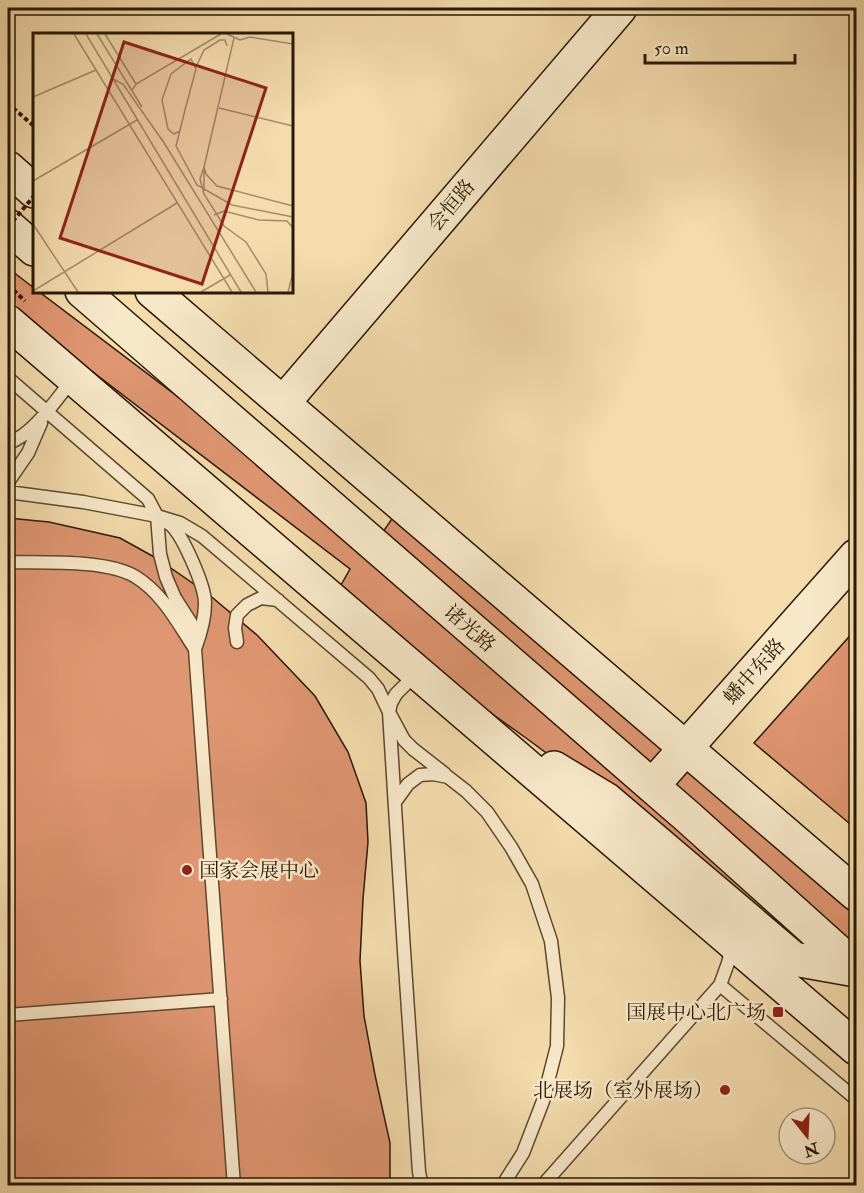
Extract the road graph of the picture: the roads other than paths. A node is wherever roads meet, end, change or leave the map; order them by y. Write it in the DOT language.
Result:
graph roads {
  1 [pos="620,8"];
  2 [pos="8,168"];
  3 [pos="33,193"];
  4 [pos="8,226"];
  5 [pos="33,248"];
  6 [pos="83,292"];
  7 [pos="153,292"];
  8 [pos="20,315"];
  9 [pos="8,378"];
  10 [pos="73,379"];
  11 [pos="282,403"];
  12 [pos="46,411"];
  13 [pos="8,443"];
  14 [pos="8,482"];
  15 [pos="8,492"];
  16 [pos="156,516"];
  17 [pos="856,556"];
  18 [pos="8,562"];
  19 [pos="278,600"];
  20 [pos="237,642"];
  21 [pos="195,649"];
  22 [pos="416,673"];
  23 [pos="389,712"];
  24 [pos="475,721"];
  25 [pos="687,747"];
  26 [pos="448,777"];
  27 [pos="652,786"];
  28 [pos="395,802"];
  29 [pos="856,894"];
  30 [pos="733,942"];
  31 [pos="856,969"];
  32 [pos="720,985"];
  33 [pos="221,999"];
  34 [pos="8,1015"];
  35 [pos="856,1048"];
  36 [pos="856,1099"];
  37 [pos="234,1185"];
  38 [pos="420,1185"];
  39 [pos="502,1185"];
  40 [pos="542,1185"];
  1 -- 11 [label="main road, 会恒路"];
  2 -- 3 [label="main road"];
  4 -- 5 [label="main road"];
  6 -- 27 [label="main road, 诸光路"];
  7 -- 11 [label="main road"];
  8 -- 10 [label="main road"];
  9 -- 12 [label="lane"];
  10 -- 12 [label="lane"];
  10 -- 22 [label="main road"];
  11 -- 25 [label="main road"];
  12 -- 13 [label="lane"];
  12 -- 14 [label="lane"];
  12 -- 16 [label="lane"];
  15 -- 16 [label="lane"];
  16 -- 19 [label="lane"];
  16 -- 21 [label="lane"];
  16 -- 21 [label="lane"];
  17 -- 25 [label="main road, 蟠中东路"];
  18 -- 21 [label="lane"];
  19 -- 20 [label="lane"];
  19 -- 23 [label="lane"];
  21 -- 33 [label="lane"];
  22 -- 23 [label="lane"];
  22 -- 24 [label="main road"];
  23 -- 26 [label="lane"];
  23 -- 28 [label="lane"];
  24 -- 30 [label="main road"];
  24 -- 31 [label="main road"];
  25 -- 27 [label="main road, 蟠中东路"];
  25 -- 29 [label="main road"];
  26 -- 28 [label="lane"];
  26 -- 39 [label="lane"];
  27 -- 31 [label="main road, 诸光路"];
  28 -- 38 [label="lane"];
  30 -- 32 [label="lane"];
  30 -- 35 [label="main road"];
  32 -- 36 [label="lane"];
  32 -- 40 [label="lane"];
  33 -- 34 [label="lane"];
  33 -- 37 [label="lane"];
}
